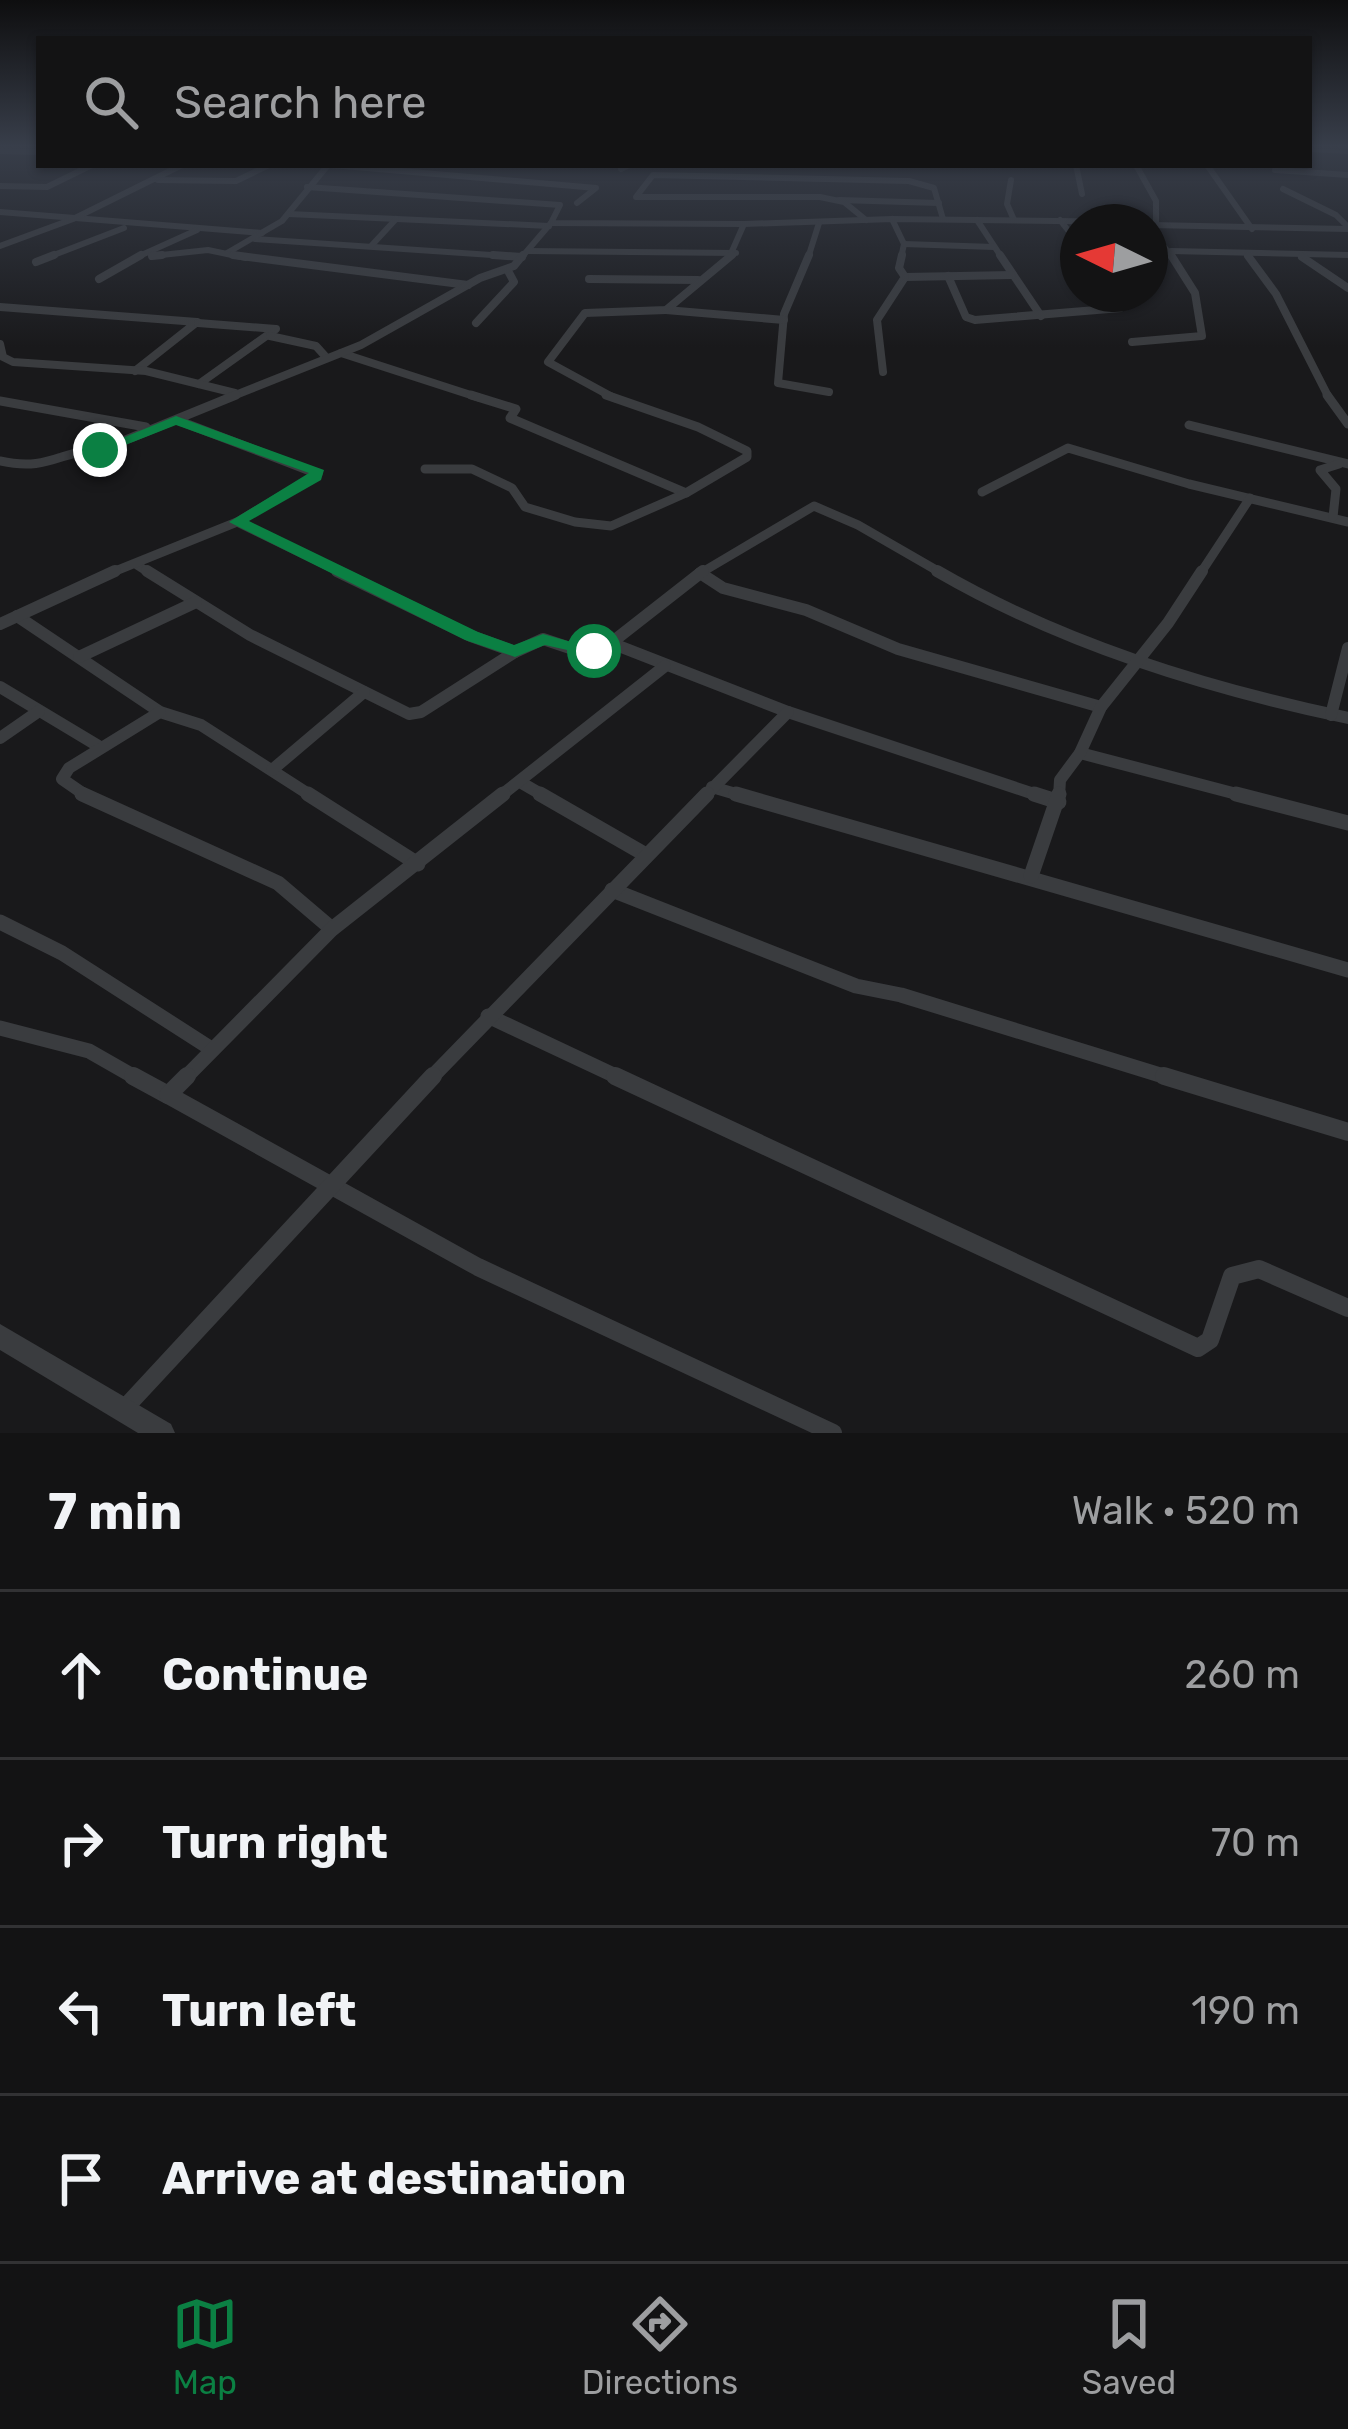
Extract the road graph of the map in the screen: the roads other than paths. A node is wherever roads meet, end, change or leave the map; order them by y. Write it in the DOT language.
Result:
graph roads {
  1 [pos="9,213"];
  2 [pos="86,213"];
  3 [pos="556,213"];
  4 [pos="857,213"];
  5 [pos="941,213"];
  6 [pos="1011,213"];
  7 [pos="1241,213"];
  8 [pos="289,214"];
  9 [pos="73,219"];
  10 [pos="396,219"];
  11 [pos="892,219"];
  12 [pos="943,219"];
  13 [pos="867,220"];
  14 [pos="977,220"];
  15 [pos="1014,220"];
  16 [pos="1060,220"];
  17 [pos="819,223"];
  18 [pos="550,224"];
  19 [pos="743,224"];
  20 [pos="133,225"];
  21 [pos="1168,226"];
  22 [pos="1348,228"];
  23 [pos="1252,229"];
  24 [pos="198,230"];
  25 [pos="259,236"];
  26 [pos="372,244"];
  27 [pos="904,244"];
  28 [pos="0,246"];
  29 [pos="994,248"];
  30 [pos="1168,248"];
  31 [pos="1171,251"];
  32 [pos="227,253"];
  33 [pos="736,253"];
  34 [pos="525,254"];
  35 [pos="1348,255"];
  36 [pos="152,256"];
  37 [pos="1248,256"];
  38 [pos="1301,256"];
  39 [pos="36,262"];
  40 [pos="506,269"];
  41 [pos="1012,274"];
  42 [pos="948,276"];
  43 [pos="905,277"];
  44 [pos="99,279"];
  45 [pos="589,279"];
  46 [pos="705,280"];
  47 [pos="469,285"];
  48 [pos="1348,288"];
  49 [pos="0,307"];
  50 [pos="666,310"];
  51 [pos="1075,312"];
  52 [pos="1041,316"];
  53 [pos="784,320"];
  54 [pos="198,323"];
  55 [pos="476,323"];
  56 [pos="270,335"];
  57 [pos="1132,342"];
  58 [pos="0,344"];
  59 [pos="340,352"];
  60 [pos="326,356"];
  61 [pos="135,371"];
  62 [pos="883,372"];
  63 [pos="200,384"];
  64 [pos="829,392"];
  65 [pos="237,393"];
  66 [pos="0,400"];
  67 [pos="176,420"];
  68 [pos="1348,424"];
  69 [pos="1189,425"];
  70 [pos="147,428"];
  71 [pos="0,461"];
  72 [pos="1347,464"];
  73 [pos="424,469"];
  74 [pos="982,492"];
  75 [pos="686,493"];
  76 [pos="1250,498"];
  77 [pos="1333,518"];
  78 [pos="237,522"];
  79 [pos="1348,522"];
  80 [pos="137,565"];
  81 [pos="700,573"];
  82 [pos="196,602"];
  83 [pos="17,616"];
  84 [pos="0,624"];
  85 [pos="611,644"];
  86 [pos="1348,647"];
  87 [pos="515,652"];
  88 [pos="79,657"];
  89 [pos="1139,661"];
  90 [pos="665,666"];
  91 [pos="0,687"];
  92 [pos="364,692"];
  93 [pos="1101,707"];
  94 [pos="40,711"];
  95 [pos="160,712"];
  96 [pos="788,712"];
  97 [pos="1331,715"];
  98 [pos="1348,718"];
  99 [pos="0,737"];
  100 [pos="100,747"];
  101 [pos="1079,753"];
  102 [pos="272,770"];
  103 [pos="520,782"];
  104 [pos="712,788"];
  105 [pos="1059,802"];
  106 [pos="1348,824"];
  107 [pos="646,855"];
  108 [pos="418,864"];
  109 [pos="1030,876"];
  110 [pos="612,890"];
  111 [pos="0,922"];
  112 [pos="332,928"];
  113 [pos="1348,970"];
  114 [pos="488,1016"];
  115 [pos="0,1028"];
  116 [pos="210,1048"];
  117 [pos="168,1095"];
  118 [pos="1348,1132"];
  119 [pos="330,1189"];
  120 [pos="1348,1308"];
  121 [pos="0,1336"];
  122 [pos="122,1411"];
  123 [pos="162,1433"];
  124 [pos="833,1433"];
  1 -- 9 [label="street"];
  2 -- 9 [label="street"];
  3 -- 18 [label="street"];
  4 -- 13 [label="street"];
  5 -- 12 [label="street"];
  6 -- 15 [label="street"];
  7 -- 23 [label="street"];
  8 -- 10 [label="street"];
  8 -- 25 [label="street"];
  9 -- 20 [label="street"];
  9 -- 28 [label="street"];
  10 -- 18 [label="street"];
  10 -- 26 [label="street"];
  11 -- 12 [label="street"];
  11 -- 13 [label="street"];
  11 -- 27 [label="street"];
  12 -- 14 [label="street"];
  13 -- 17 [label="street"];
  14 -- 15 [label="street"];
  14 -- 29 [label="street"];
  15 -- 16 [label="street"];
  17 -- 19 [label="street"];
  17 -- 53 [label="street"];
  18 -- 19 [label="street"];
  18 -- 34 [label="street"];
  19 -- 33 [label="street"];
  20 -- 24 [label="street"];
  20 -- 39 [label="street"];
  21 -- 23 [label="street"];
  22 -- 23 [label="street"];
  24 -- 25 [label="street"];
  24 -- 44 [label="street"];
  25 -- 26 [label="street"];
  25 -- 32 [label="street"];
  26 -- 34 [label="street"];
  27 -- 29 [label="street"];
  27 -- 43 [label="street"];
  29 -- 41 [label="street"];
  30 -- 31 [label="street"];
  31 -- 37 [label="street"];
  31 -- 57 [label="street"];
  32 -- 36 [label="street"];
  32 -- 47 [label="street"];
  33 -- 34 [label="street"];
  33 -- 46 [label="street"];
  34 -- 40 [label="street"];
  35 -- 38 [label="street"];
  37 -- 38 [label="street"];
  37 -- 68 [label="street"];
  38 -- 48 [label="street"];
  40 -- 47 [label="street"];
  40 -- 55 [label="street"];
  41 -- 42 [label="street"];
  41 -- 52 [label="street"];
  42 -- 43 [label="street"];
  42 -- 52 [label="street"];
  43 -- 62 [label="street"];
  45 -- 46 [label="street"];
  46 -- 50 [label="street"];
  47 -- 59 [label="street"];
  49 -- 54 [label="street"];
  50 -- 53 [label="street"];
  50 -- 75 [label="street"];
  51 -- 52 [label="street"];
  53 -- 64 [label="street"];
  54 -- 56 [label="street"];
  54 -- 61 [label="street"];
  56 -- 60 [label="street"];
  56 -- 63 [label="street"];
  58 -- 61 [label="street"];
  59 -- 60 [label="street"];
  59 -- 75 [label="street"];
  60 -- 65 [label="street"];
  61 -- 63 [label="street"];
  63 -- 65 [label="street"];
  65 -- 67 [label="street"];
  66 -- 70 [label="street"];
  67 -- 70 [label="street"];
  67 -- 78 [label="street"];
  69 -- 72 [label="street"];
  70 -- 71 [label="street"];
  72 -- 77 [label="street"];
  73 -- 75 [label="street"];
  74 -- 76 [label="street"];
  76 -- 77 [label="street"];
  76 -- 89 [label="street"];
  77 -- 79 [label="street"];
  78 -- 80 [label="street"];
  78 -- 87 [label="street"];
  80 -- 82 [label="street"];
  80 -- 83 [label="street"];
  81 -- 85 [label="street"];
  81 -- 89 [label="street"];
  81 -- 93 [label="street"];
  82 -- 88 [label="street"];
  82 -- 92 [label="street"];
  83 -- 84 [label="street"];
  83 -- 88 [label="street"];
  85 -- 87 [label="street"];
  85 -- 90 [label="street"];
  86 -- 97 [label="street"];
  87 -- 92 [label="street"];
  88 -- 95 [label="street"];
  89 -- 93 [label="street"];
  89 -- 97 [label="street"];
  90 -- 96 [label="street"];
  90 -- 103 [label="street"];
  91 -- 94 [label="street"];
  92 -- 102 [label="street"];
  93 -- 101 [label="street"];
  94 -- 99 [label="street"];
  94 -- 100 [label="street"];
  95 -- 100 [label="street"];
  95 -- 102 [label="street"];
  96 -- 104 [label="street"];
  96 -- 105 [label="street"];
  97 -- 98 [label="street"];
  100 -- 112 [label="street"];
  101 -- 105 [label="street"];
  101 -- 106 [label="street"];
  102 -- 108 [label="street"];
  103 -- 107 [label="street"];
  103 -- 108 [label="street"];
  104 -- 107 [label="street"];
  104 -- 109 [label="street"];
  105 -- 109 [label="street"];
  107 -- 110 [label="street"];
  108 -- 112 [label="street"];
  109 -- 113 [label="street"];
  110 -- 114 [label="street"];
  110 -- 118 [label="street"];
  111 -- 116 [label="street"];
  112 -- 116 [label="street"];
  114 -- 119 [label="street"];
  114 -- 120 [label="street"];
  115 -- 117 [label="street"];
  116 -- 117 [label="street"];
  117 -- 119 [label="street"];
  119 -- 122 [label="street"];
  119 -- 124 [label="street"];
  121 -- 122 [label="street"];
  122 -- 123 [label="street"];
}
